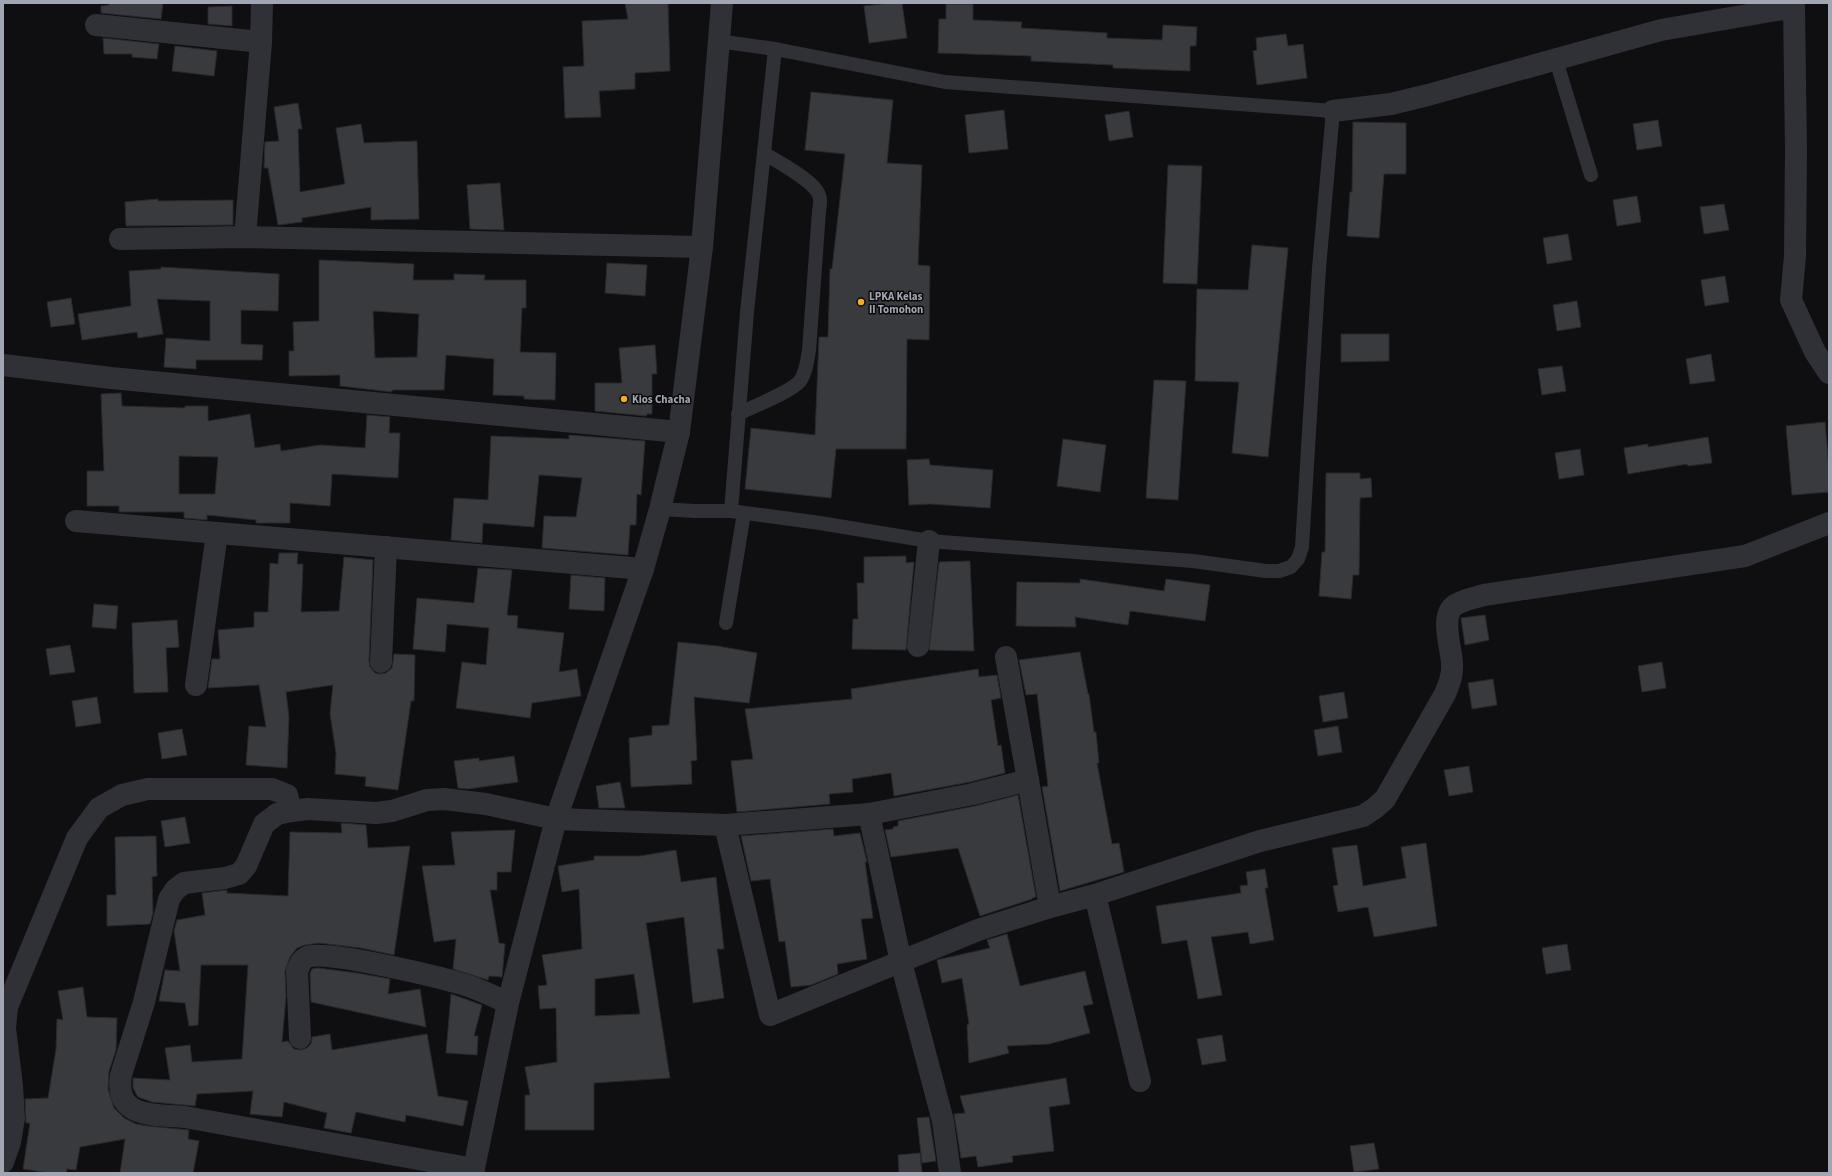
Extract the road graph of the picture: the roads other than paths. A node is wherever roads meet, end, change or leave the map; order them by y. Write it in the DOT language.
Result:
graph roads {
  1 [pos="262,3"];
  2 [pos="722,3"];
  3 [pos="1795,5"];
  4 [pos="96,25"];
  5 [pos="718,41"];
  6 [pos="261,42"];
  7 [pos="775,49"];
  8 [pos="1556,60"];
  9 [pos="1333,111"];
  10 [pos="764,153"];
  11 [pos="1591,175"];
  12 [pos="245,237"];
  13 [pos="120,239"];
  14 [pos="702,247"];
  15 [pos="3,365"];
  16 [pos="1829,373"];
  17 [pos="738,414"];
  18 [pos="679,432"];
  19 [pos="660,509"];
  20 [pos="738,512"];
  21 [pos="76,521"];
  22 [pos="1829,523"];
  23 [pos="217,533"];
  24 [pos="929,541"];
  25 [pos="386,547"];
  26 [pos="643,569"];
  27 [pos="726,623"];
  28 [pos="918,646"];
  29 [pos="1006,657"];
  30 [pos="381,662"];
  31 [pos="196,685"];
  32 [pos="1028,780"];
  33 [pos="291,811"];
  34 [pos="869,814"];
  35 [pos="556,819"];
  36 [pos="725,825"];
  37 [pos="1095,895"];
  38 [pos="1050,907"];
  39 [pos="901,962"];
  40 [pos="508,1003"];
  41 [pos="300,1038"];
  42 [pos="1140,1081"];
  43 [pos="3,1162"];
  44 [pos="474,1171"];
  45 [pos="950,1173"];
  1 -- 6 [label="street"];
  2 -- 5 [label="street"];
  3 -- 8 [label="street"];
  3 -- 16 [label="street"];
  4 -- 6 [label="street"];
  5 -- 7 [label="lane"];
  5 -- 14 [label="street"];
  6 -- 12 [label="street"];
  7 -- 9 [label="lane"];
  7 -- 10 [label="lane"];
  8 -- 9 [label="street"];
  8 -- 11 [label="lane"];
  9 -- 24 [label="lane"];
  10 -- 17 [label="lane"];
  10 -- 17 [label="lane"];
  12 -- 13 [label="street"];
  12 -- 14 [label="street"];
  14 -- 18 [label="street"];
  15 -- 18 [label="street"];
  17 -- 20 [label="lane"];
  18 -- 19 [label="street"];
  19 -- 20 [label="lane"];
  19 -- 26 [label="street"];
  20 -- 24 [label="lane"];
  20 -- 27 [label="lane"];
  21 -- 23 [label="street"];
  22 -- 37 [label="street"];
  23 -- 25 [label="street"];
  23 -- 31 [label="street"];
  24 -- 28 [label="street"];
  25 -- 26 [label="street"];
  25 -- 30 [label="street"];
  26 -- 35 [label="street"];
  29 -- 32 [label="street"];
  32 -- 34 [label="street"];
  32 -- 38 [label="street"];
  33 -- 35 [label="street"];
  33 -- 43 [label="street"];
  33 -- 44 [label="street"];
  34 -- 36 [label="street"];
  34 -- 39 [label="street"];
  35 -- 36 [label="street"];
  35 -- 40 [label="street"];
  36 -- 39 [label="street"];
  37 -- 38 [label="street"];
  37 -- 42 [label="street"];
  38 -- 39 [label="street"];
  39 -- 45 [label="street"];
  40 -- 41 [label="street"];
  40 -- 44 [label="street"];
}
